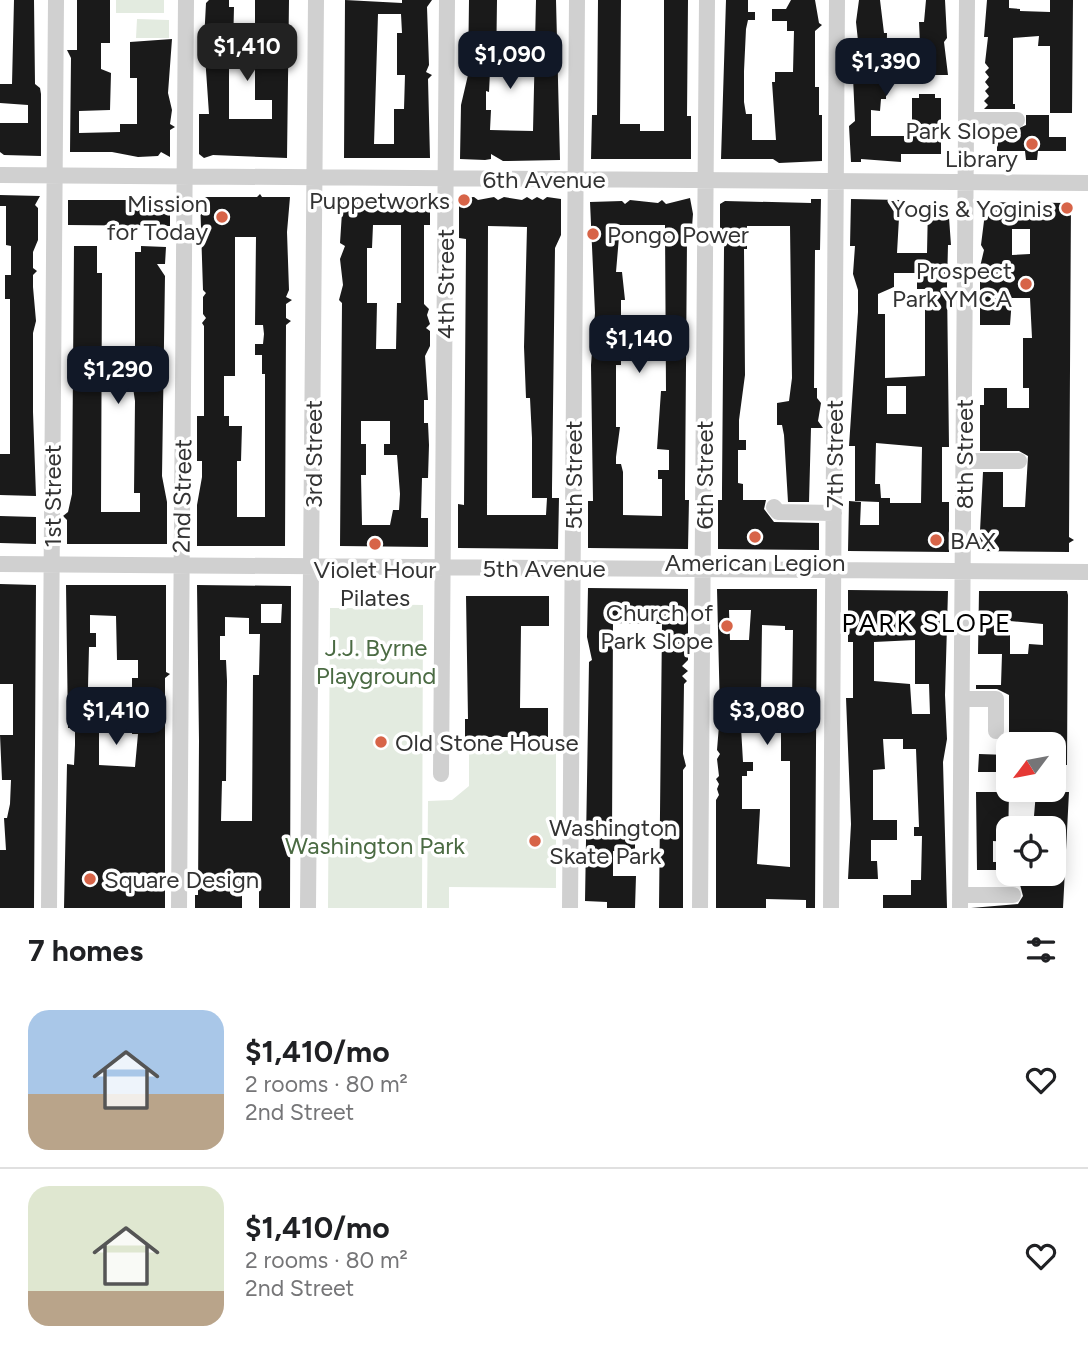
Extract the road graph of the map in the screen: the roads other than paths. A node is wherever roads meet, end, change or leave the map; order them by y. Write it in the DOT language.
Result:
graph roads {
  1 [pos="56,0"];
  2 [pos="186,0"];
  3 [pos="316,0"];
  4 [pos="447,0"];
  5 [pos="577,0"];
  6 [pos="707,0"];
  7 [pos="837,0"];
  8 [pos="967,0"];
  9 [pos="966,120"];
  10 [pos="1017,120"];
  11 [pos="0,175"];
  12 [pos="54,175"];
  13 [pos="184,176"];
  14 [pos="315,177"];
  15 [pos="445,178"];
  16 [pos="575,179"];
  17 [pos="706,180"];
  18 [pos="836,181"];
  19 [pos="965,183"];
  20 [pos="1088,183"];
  21 [pos="964,461"];
  22 [pos="1019,461"];
  23 [pos="774,507"];
  24 [pos="834,513"];
  25 [pos="0,564"];
  26 [pos="51,564"];
  27 [pos="181,565"];
  28 [pos="312,566"];
  29 [pos="443,567"];
  30 [pos="572,568"];
  31 [pos="703,569"];
  32 [pos="833,570"];
  33 [pos="964,571"];
  34 [pos="1088,572"];
  35 [pos="962,699"];
  36 [pos="996,731"];
  37 [pos="442,774"];
  38 [pos="1013,895"];
  39 [pos="960,902"];
  40 [pos="49,908"];
  41 [pos="179,908"];
  42 [pos="309,908"];
  43 [pos="570,908"];
  44 [pos="701,908"];
  45 [pos="831,908"];
  1 -- 12 [label="street, 1st Street"];
  2 -- 13 [label="street, 2nd Street"];
  3 -- 14 [label="street, 3rd Street"];
  4 -- 15 [label="street, 4th Street"];
  5 -- 16 [label="street, 5th Street"];
  6 -- 17 [label="street, 6th Street"];
  7 -- 18 [label="street, 7th Street"];
  8 -- 9 [label="street, 8th Street"];
  9 -- 10 [label="street"];
  9 -- 19 [label="street, 8th Street"];
  11 -- 12 [label="street, 6th Avenue"];
  12 -- 13 [label="street, 6th Avenue"];
  12 -- 26 [label="street, 1st Street"];
  13 -- 14 [label="street, 6th Avenue"];
  13 -- 27 [label="street, 2nd Street"];
  14 -- 15 [label="street, 6th Avenue"];
  14 -- 28 [label="street, 3rd Street"];
  15 -- 16 [label="street, 6th Avenue"];
  15 -- 29 [label="street, 4th Street"];
  16 -- 17 [label="street, 6th Avenue"];
  16 -- 30 [label="street, 5th Street"];
  17 -- 18 [label="street, 6th Avenue"];
  17 -- 31 [label="street, 6th Street"];
  18 -- 19 [label="street, 6th Avenue"];
  18 -- 24 [label="street, 7th Street"];
  19 -- 20 [label="street, 6th Avenue"];
  19 -- 21 [label="street, 8th Street"];
  21 -- 22 [label="street"];
  21 -- 33 [label="street, 8th Street"];
  23 -- 24 [label="street"];
  24 -- 32 [label="street, 7th Street"];
  25 -- 26 [label="street, 5th Avenue"];
  26 -- 27 [label="street, 5th Avenue"];
  26 -- 40 [label="street, 1st Street"];
  27 -- 28 [label="street, 5th Avenue"];
  27 -- 41 [label="street, 2nd Street"];
  28 -- 29 [label="street, 5th Avenue"];
  28 -- 42 [label="street, 3rd Street"];
  29 -- 30 [label="street, 5th Avenue"];
  29 -- 37 [label="street, 4th Street"];
  30 -- 31 [label="street, 5th Avenue"];
  30 -- 43 [label="street, 5th Street"];
  31 -- 32 [label="street, 5th Avenue"];
  31 -- 44 [label="street, 6th Street"];
  32 -- 33 [label="street, 5th Avenue"];
  32 -- 45 [label="street, 7th Street"];
  33 -- 34 [label="street, 5th Avenue"];
  33 -- 35 [label="street, 8th Street"];
  35 -- 36 [label="street"];
  35 -- 39 [label="street, 8th Street"];
  38 -- 39 [label="street"];
}
